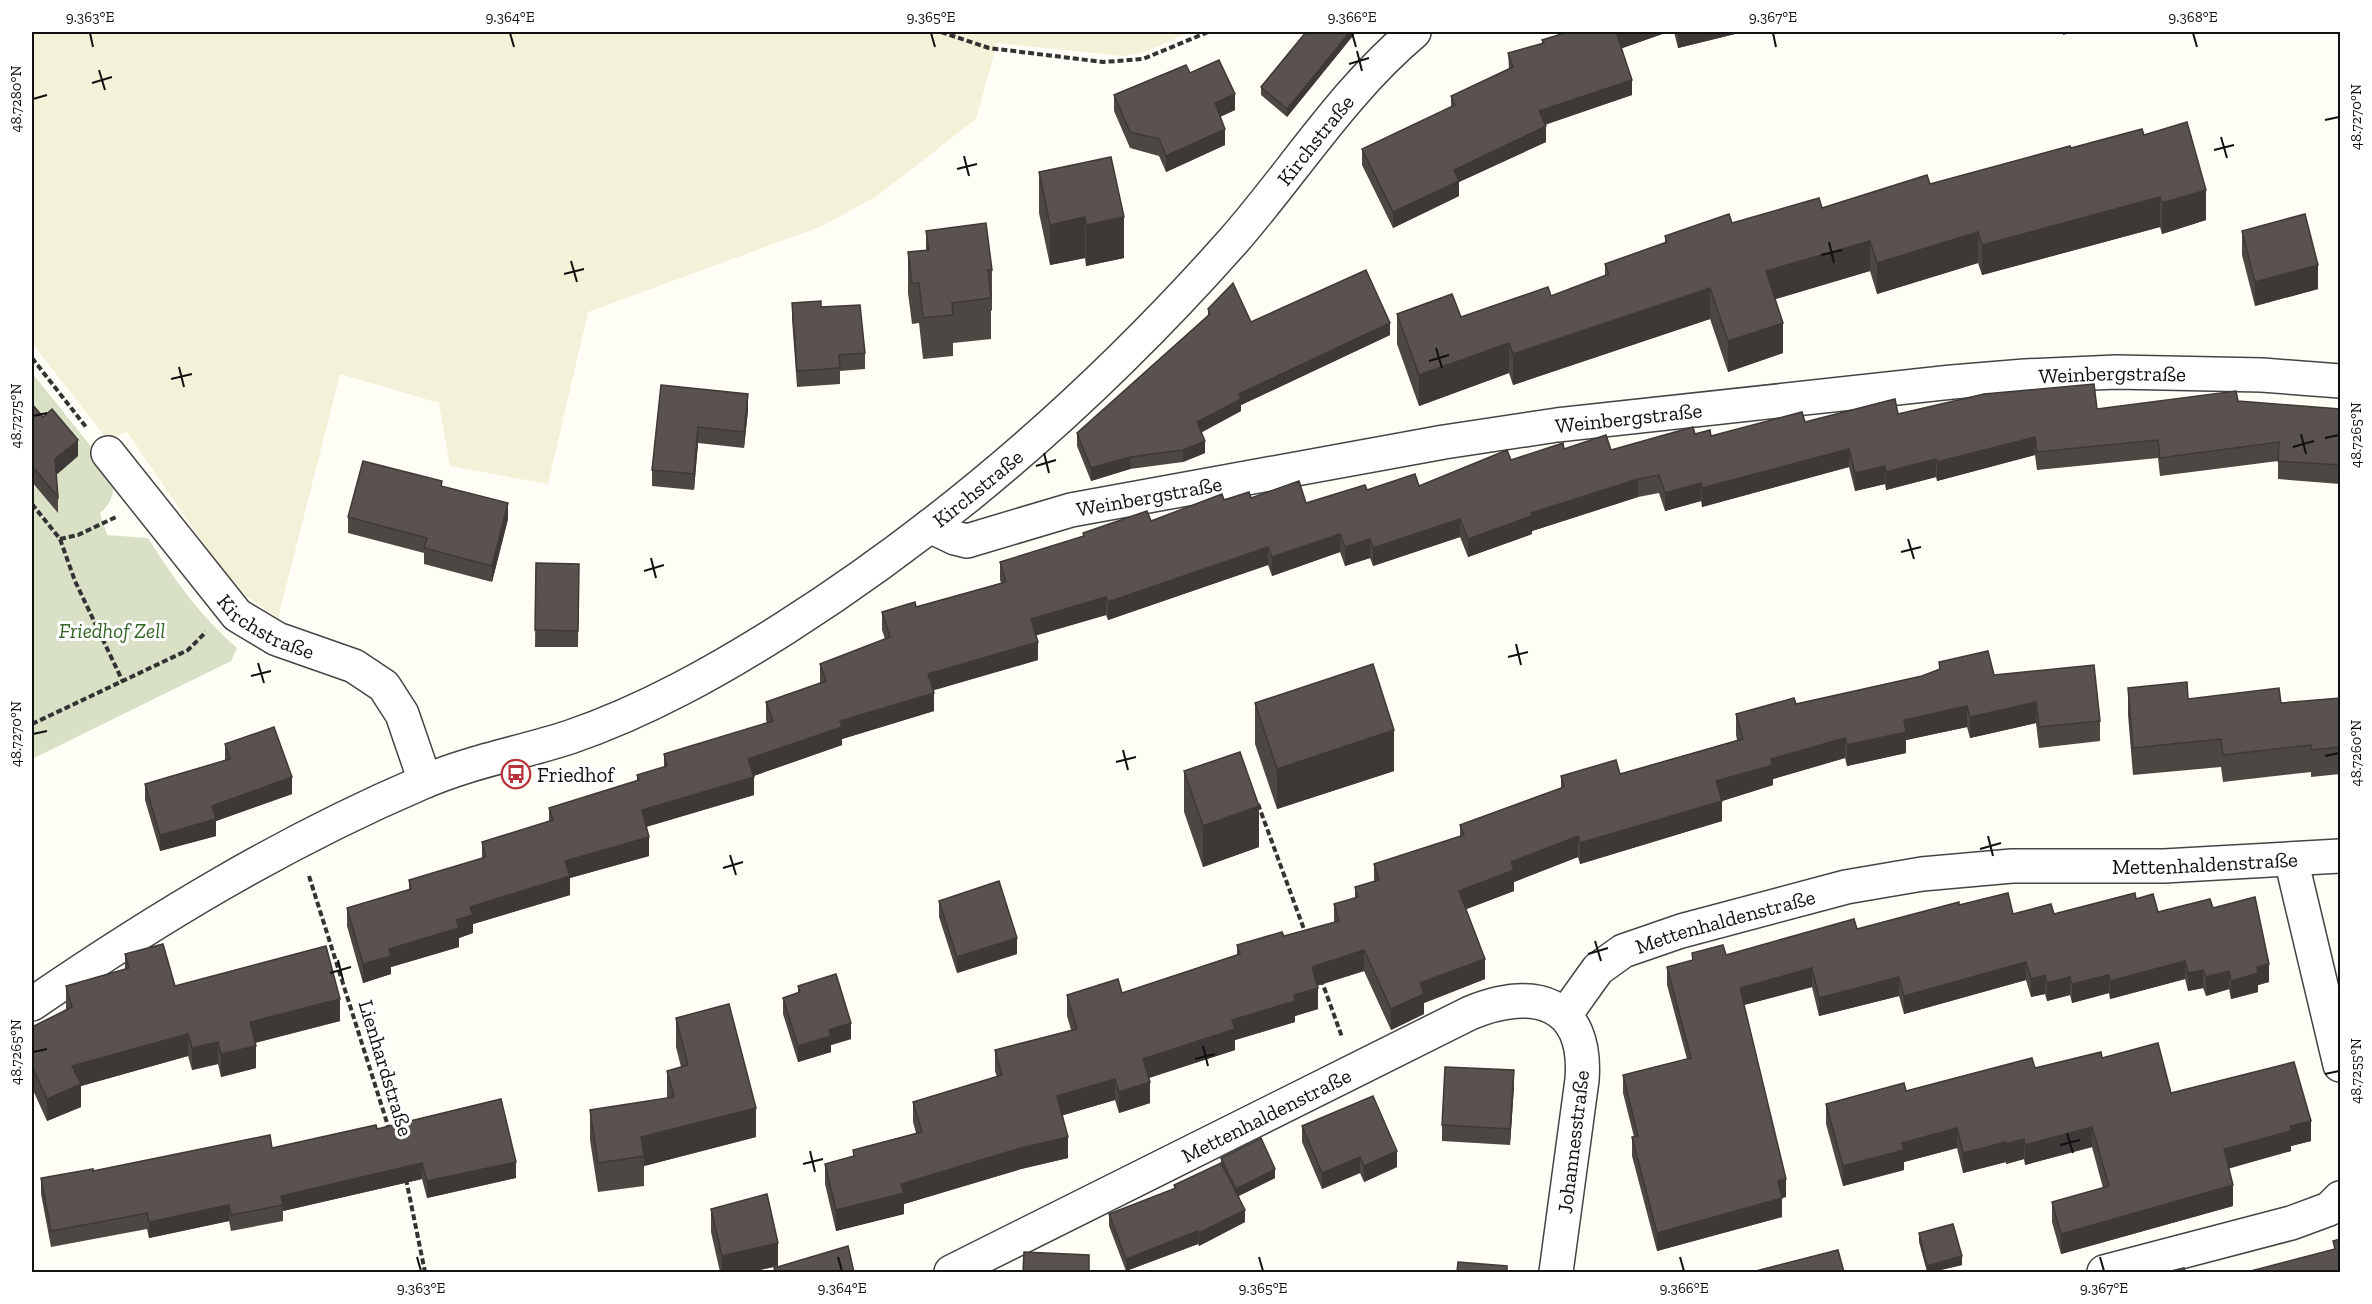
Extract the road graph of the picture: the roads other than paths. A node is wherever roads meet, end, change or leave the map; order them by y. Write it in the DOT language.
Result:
graph roads {
  1 [pos="1414,32"];
  2 [pos="2340,381"];
  3 [pos="108,453"];
  4 [pos="930,526"];
  5 [pos="425,781"];
  6 [pos="2340,856"];
  7 [pos="2291,859"];
  8 [pos="32,1004"];
  9 [pos="1565,1015"];
  10 [pos="2340,1065"];
  11 [pos="2340,1198"];
  12 [pos="982,1265"];
  13 [pos="951,1272"];
  14 [pos="1556,1272"];
  15 [pos="2104,1272"];
  1 -- 4 [label="street, Kirchstraße"];
  2 -- 4 [label="street, Weinbergstraße"];
  3 -- 5 [label="street, Kirchstraße"];
  4 -- 5 [label="street, Kirchstraße"];
  5 -- 8 [label="street, Kirchstraße"];
  6 -- 7 [label="street, Mettenhaldenstraße"];
  7 -- 9 [label="street, Mettenhaldenstraße"];
  7 -- 10 [label="street"];
  9 -- 12 [label="street, Mettenhaldenstraße"];
  9 -- 14 [label="street, Johannesstraße"];
  11 -- 15 [label="street"];
  12 -- 13 [label="street, Mettenhaldenstraße"];
}
